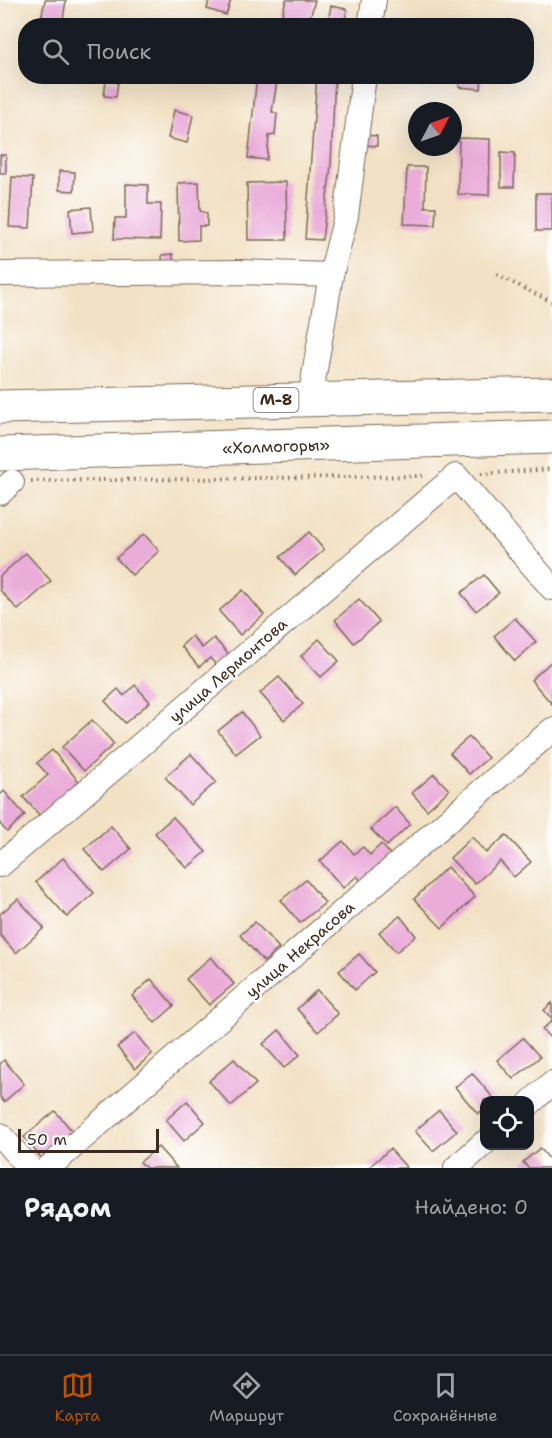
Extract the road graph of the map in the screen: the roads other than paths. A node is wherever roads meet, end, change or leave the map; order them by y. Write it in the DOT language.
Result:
graph roads {
  1 [pos="374,0"];
  2 [pos="371,18"];
  3 [pos="363,84"];
  4 [pos="0,274"];
  5 [pos="331,274"];
  6 [pos="552,394"];
  7 [pos="310,399"];
  8 [pos="0,407"];
  9 [pos="552,437"];
  10 [pos="4,476"];
  11 [pos="552,588"];
  12 [pos="552,730"];
  13 [pos="0,865"];
  14 [pos="552,1083"];
  15 [pos="534,1099"];
  16 [pos="0,1136"];
  17 [pos="480,1147"];
  18 [pos="29,1168"];
  19 [pos="48,1168"];
  20 [pos="456,1168"];
  1 -- 2 [label="street"];
  3 -- 5 [label="street"];
  4 -- 5 [label="street"];
  5 -- 7 [label="street"];
  6 -- 7 [label="highway, М-8"];
  7 -- 8 [label="highway, М-8"];
  9 -- 10 [label="highway, «Холмогоры»"];
  11 -- 13 [label="street, улица Лермонтова"];
  12 -- 19 [label="street, улица Некрасова"];
  14 -- 15 [label="street"];
  16 -- 18 [label="street"];
  17 -- 20 [label="street"];
}
